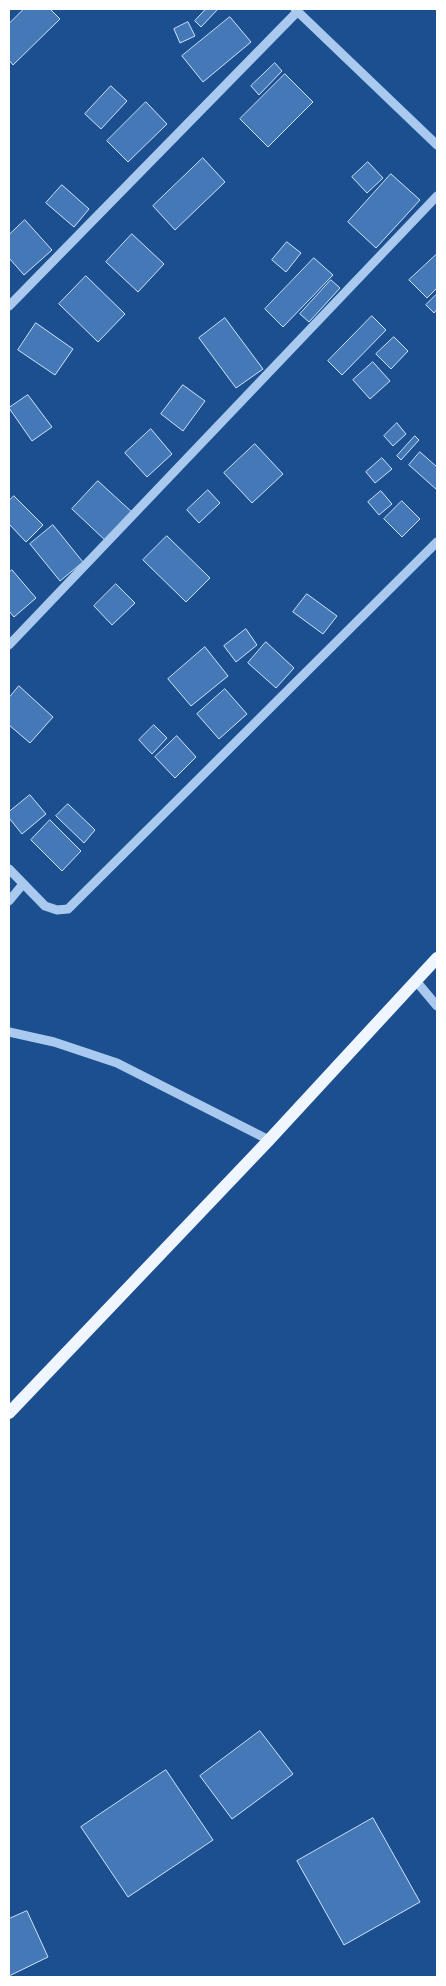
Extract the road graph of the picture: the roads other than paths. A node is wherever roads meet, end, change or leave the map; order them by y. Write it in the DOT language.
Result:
graph roads {
  1 [pos="297,10"];
  2 [pos="437,145"];
  3 [pos="437,196"];
  4 [pos="9,306"];
  5 [pos="437,542"];
  6 [pos="9,645"];
  7 [pos="9,869"];
  8 [pos="23,884"];
  9 [pos="9,901"];
  10 [pos="437,958"];
  11 [pos="416,981"];
  12 [pos="437,1006"];
  13 [pos="9,1032"];
  14 [pos="269,1140"];
  15 [pos="9,1413"];
  1 -- 2 [label="street"];
  1 -- 4 [label="street"];
  3 -- 6 [label="street"];
  5 -- 8 [label="street"];
  7 -- 8 [label="street"];
  8 -- 9 [label="street"];
  10 -- 11 [label="main road"];
  11 -- 12 [label="street"];
  11 -- 14 [label="main road"];
  13 -- 14 [label="street"];
  14 -- 15 [label="main road"];
}
